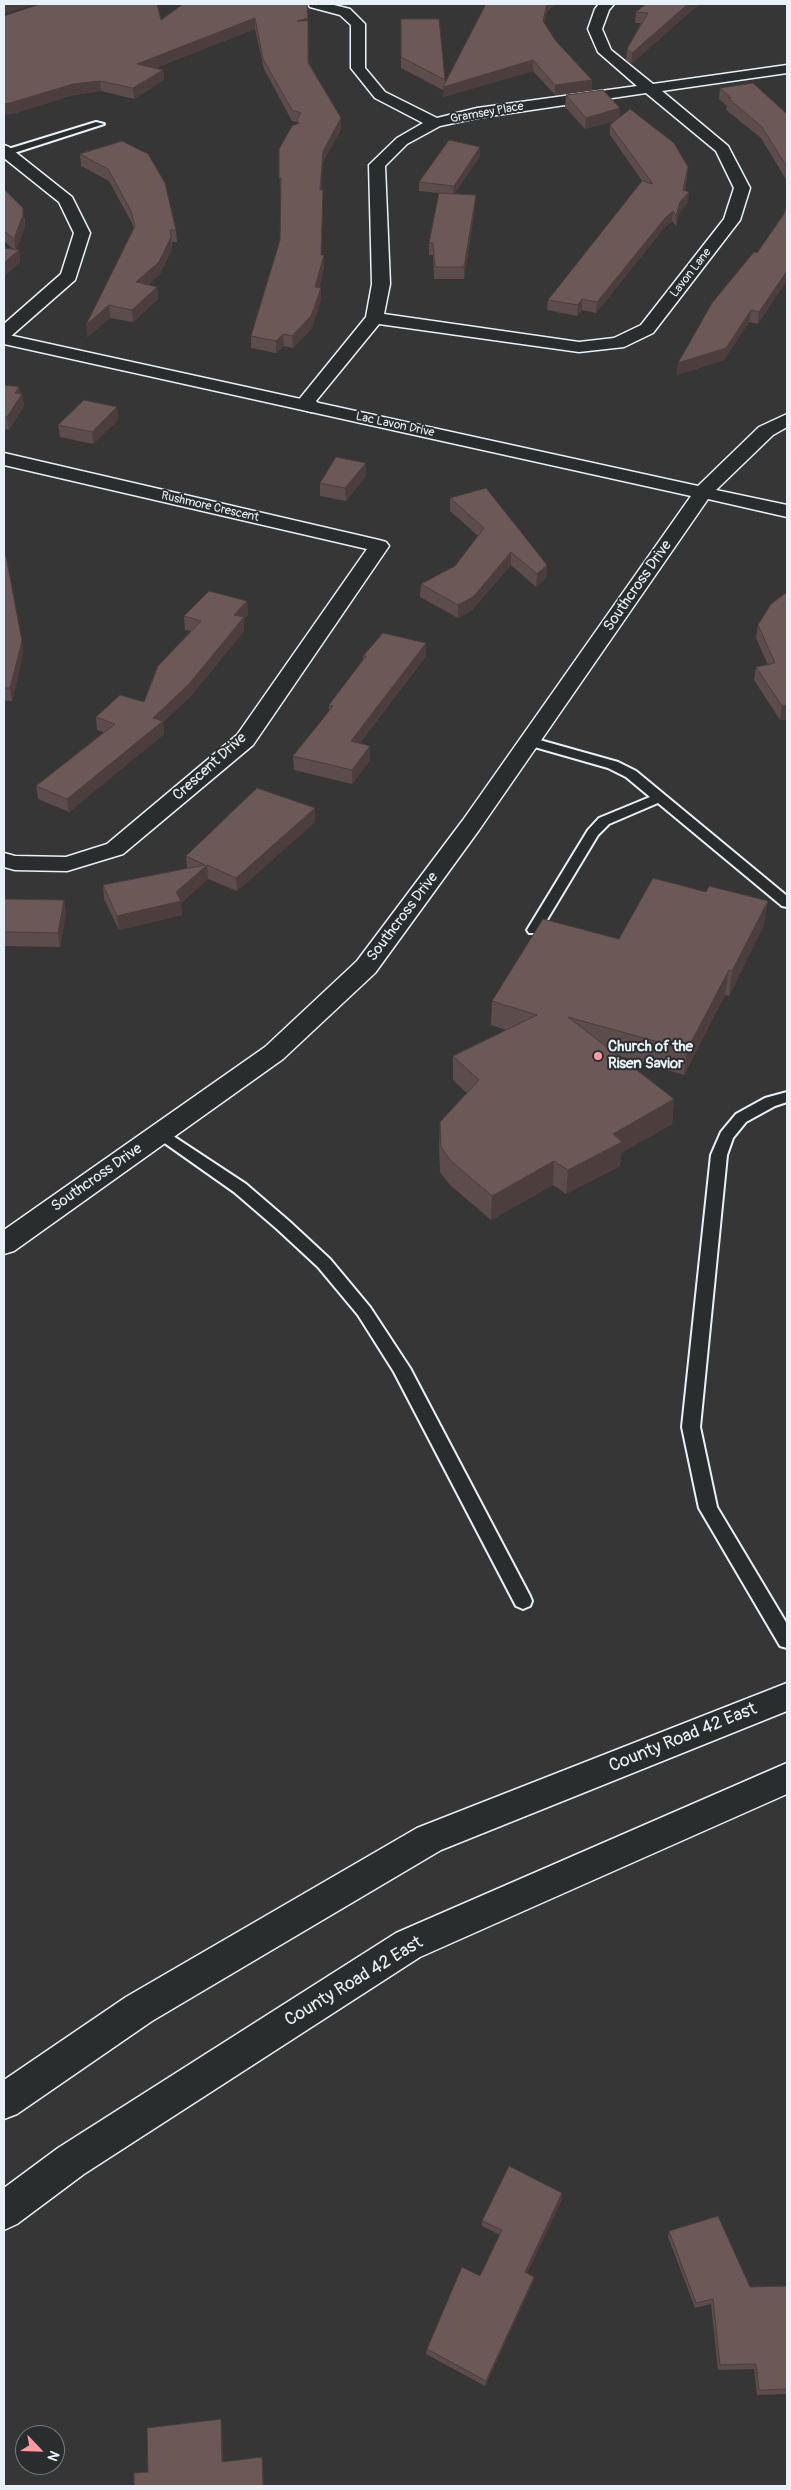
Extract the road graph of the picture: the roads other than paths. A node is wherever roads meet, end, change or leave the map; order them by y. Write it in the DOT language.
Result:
graph roads {
  1 [pos="315,4"];
  2 [pos="607,4"];
  3 [pos="787,69"];
  4 [pos="649,89"];
  5 [pos="436,123"];
  6 [pos="99,124"];
  7 [pos="6,151"];
  8 [pos="374,318"];
  9 [pos="4,333"];
  10 [pos="4,339"];
  11 [pos="310,406"];
  12 [pos="787,419"];
  13 [pos="4,459"];
  14 [pos="703,492"];
  15 [pos="787,511"];
  16 [pos="356,578"];
  17 [pos="529,741"];
  18 [pos="659,798"];
  19 [pos="4,860"];
  20 [pos="787,903"];
  21 [pos="534,930"];
  22 [pos="787,1098"];
  23 [pos="161,1133"];
  24 [pos="4,1244"];
  25 [pos="523,1601"];
  26 [pos="787,1640"];
  27 [pos="787,1697"];
  28 [pos="787,1778"];
  29 [pos="4,2101"];
  30 [pos="4,2211"];
  1 -- 5 [label="main road"];
  2 -- 4 [label="main road, Lavon Lane"];
  3 -- 4 [label="main road, Gramsey Place"];
  4 -- 5 [label="main road, Gramsey Place"];
  4 -- 8 [label="main road, Lavon Lane"];
  5 -- 8 [label="main road, Gramsey Place"];
  6 -- 7 [label="lane"];
  7 -- 9 [label="main road"];
  8 -- 11 [label="main road, Gramsey Place"];
  10 -- 11 [label="main road, Lac Lavon Drive"];
  11 -- 14 [label="main road, Lac Lavon Drive"];
  12 -- 14 [label="main road, Southcross Drive"];
  13 -- 16 [label="main road, Rushmore Crescent"];
  14 -- 15 [label="main road, Lac Lavon Drive"];
  14 -- 17 [label="main road, Southcross Drive"];
  16 -- 19 [label="main road, Crescent Drive"];
  17 -- 18 [label="lane"];
  17 -- 23 [label="main road, Southcross Drive"];
  18 -- 20 [label="lane"];
  18 -- 21 [label="lane"];
  22 -- 26 [label="lane"];
  23 -- 24 [label="main road, Southcross Drive"];
  23 -- 25 [label="lane"];
  27 -- 29 [label="main road, County Road 42 East"];
  28 -- 30 [label="main road, County Road 42 East"];
}
